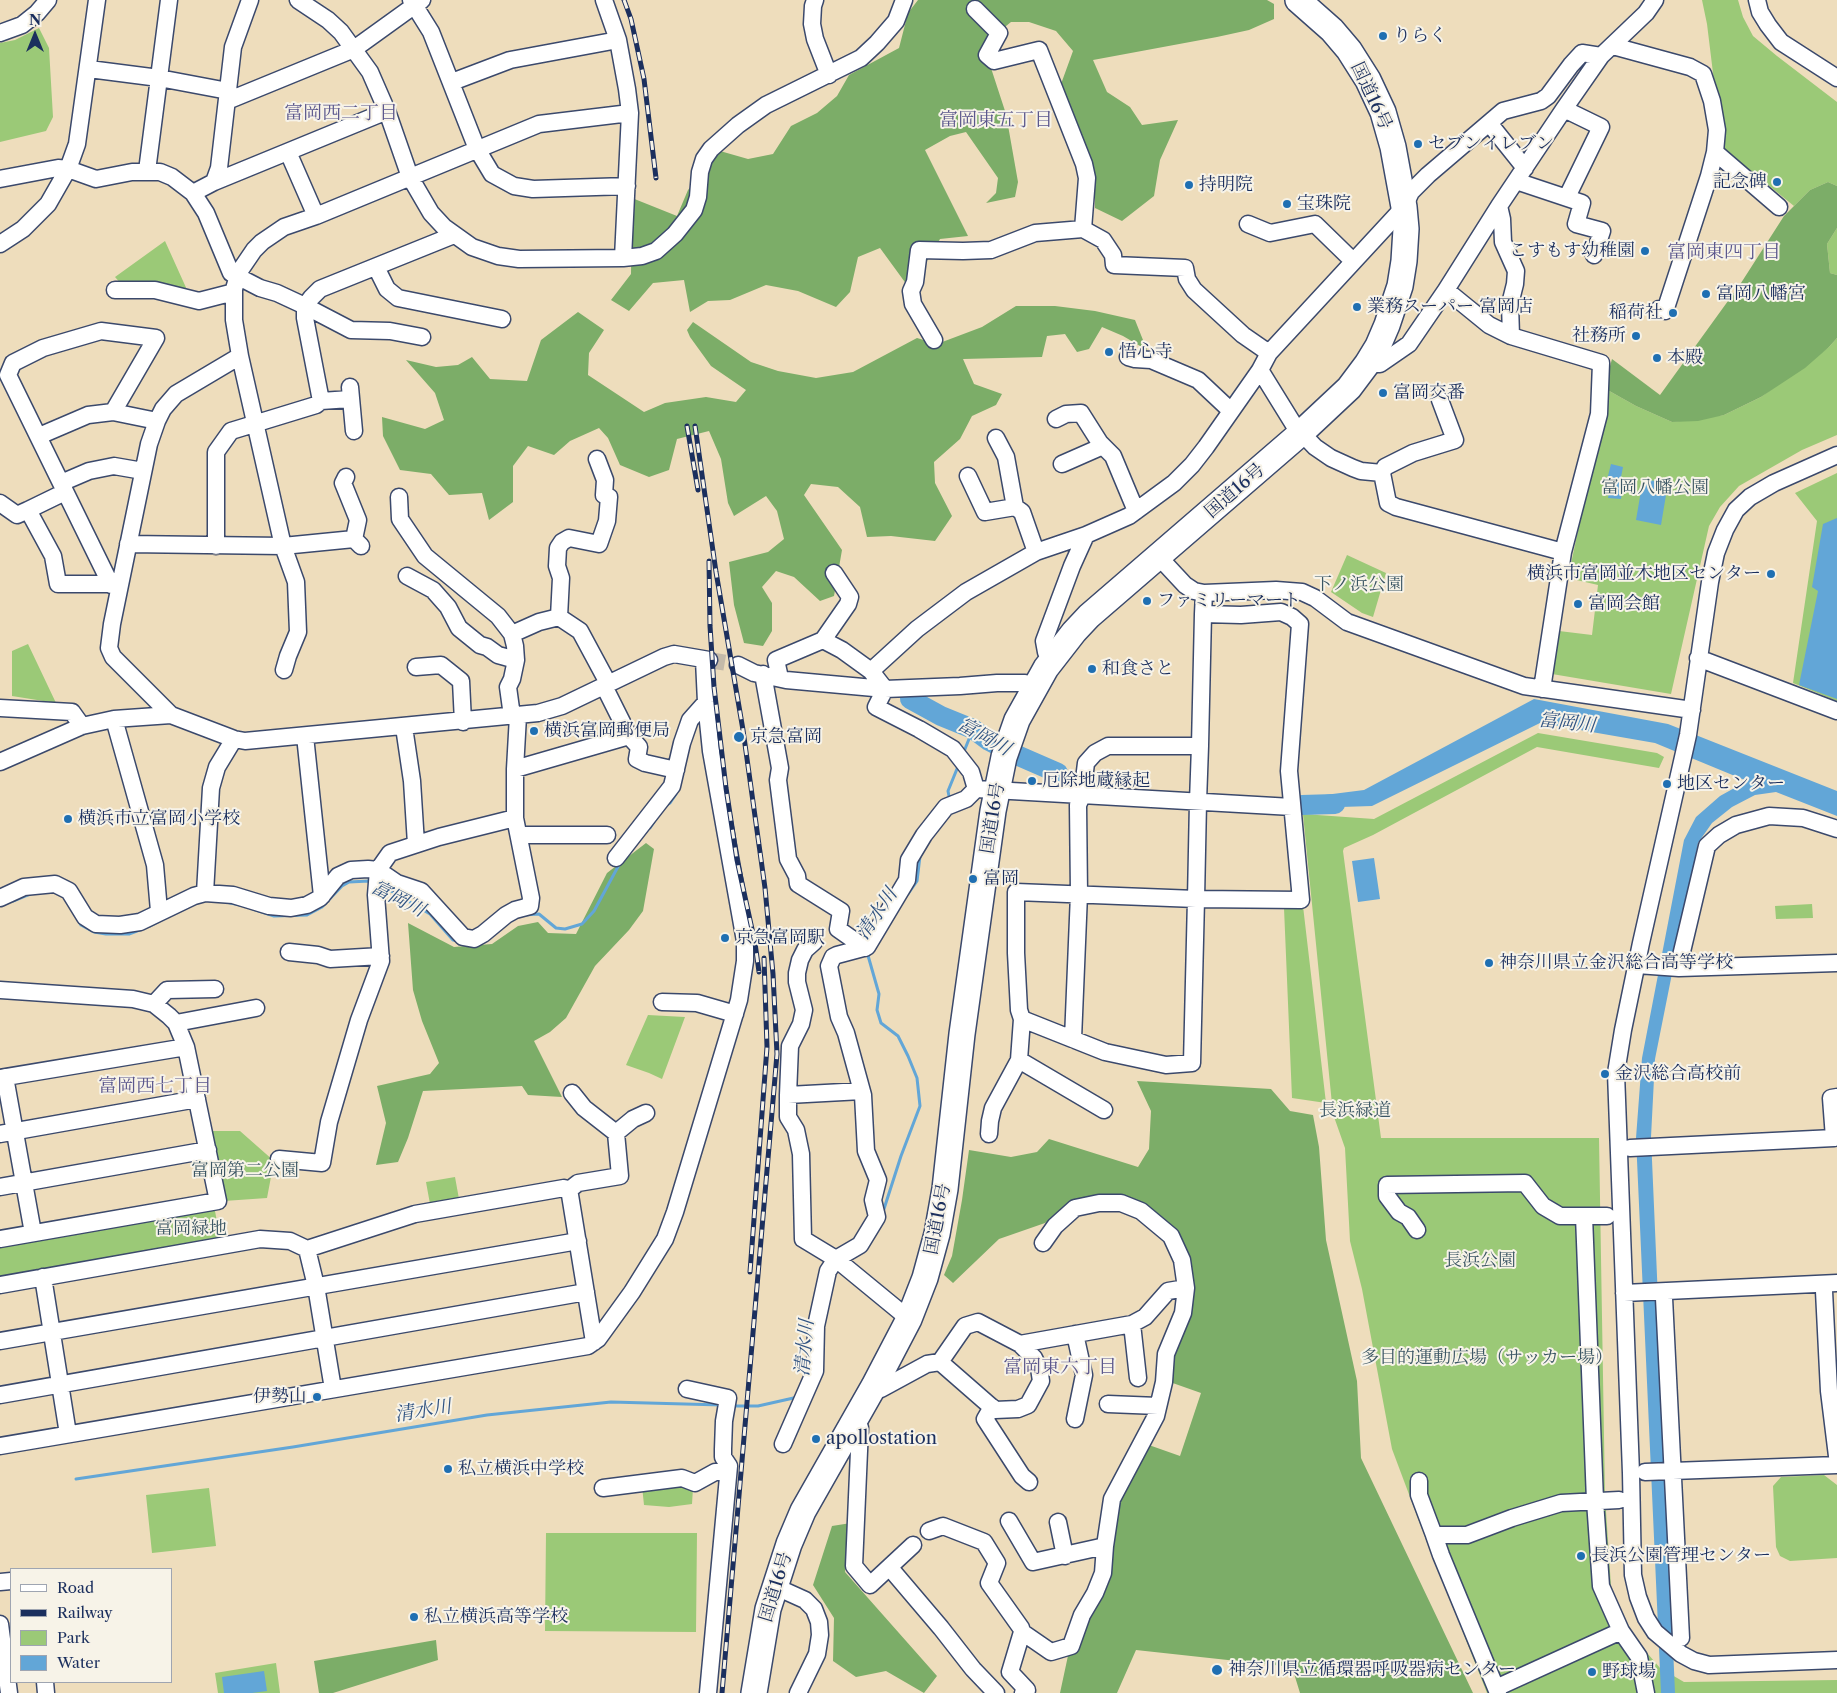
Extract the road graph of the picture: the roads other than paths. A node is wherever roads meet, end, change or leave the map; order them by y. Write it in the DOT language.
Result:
graph roads {
  1 [pos="48,0"];
  2 [pos="97,0"];
  3 [pos="169,0"];
  4 [pos="250,0"];
  5 [pos="298,0"];
  6 [pos="604,0"];
  7 [pos="815,0"];
  8 [pos="904,0"];
  9 [pos="1298,0"];
  10 [pos="1655,0"];
  11 [pos="1757,0"];
  12 [pos="416,1"];
  13 [pos="975,9"];
  14 [pos="0,33"];
  15 [pos="618,40"];
  16 [pos="354,49"];
  17 [pos="1607,51"];
  18 [pos="89,68"];
  19 [pos="829,75"];
  20 [pos="159,78"];
  21 [pos="1837,78"];
  22 [pos="452,82"];
  23 [pos="228,96"];
  24 [pos="1564,108"];
  25 [pos="387,111"];
  26 [pos="630,114"];
  27 [pos="1489,124"];
  28 [pos="476,148"];
  29 [pos="288,152"];
  30 [pos="1715,152"];
  31 [pos="68,169"];
  32 [pos="147,171"];
  33 [pos="1520,175"];
  34 [pos="410,177"];
  35 [pos="0,179"];
  36 [pos="214,182"];
  37 [pos="627,186"];
  38 [pos="193,193"];
  39 [pos="1567,197"];
  40 [pos="1499,206"];
  41 [pos="1404,207"];
  42 [pos="1779,207"];
  43 [pos="316,216"];
  44 [pos="1248,224"];
  45 [pos="1083,230"];
  46 [pos="454,235"];
  47 [pos="0,244"];
  48 [pos="1594,255"];
  49 [pos="623,258"];
  50 [pos="1353,261"];
  51 [pos="376,267"];
  52 [pos="235,284"];
  53 [pos="114,290"];
  54 [pos="1446,290"];
  55 [pos="306,306"];
  56 [pos="1659,309"];
  57 [pos="502,319"];
  58 [pos="1512,336"];
  59 [pos="422,337"];
  60 [pos="934,340"];
  61 [pos="1269,353"];
  62 [pos="240,356"];
  63 [pos="1128,357"];
  64 [pos="1367,364"];
  65 [pos="1260,370"];
  66 [pos="1440,400"];
  67 [pos="321,401"];
  68 [pos="1231,411"];
  69 [pos="112,412"];
  70 [pos="1056,419"];
  71 [pos="157,421"];
  72 [pos="256,423"];
  73 [pos="354,431"];
  74 [pos="1301,433"];
  75 [pos="38,436"];
  76 [pos="996,438"];
  77 [pos="1102,446"];
  78 [pos="1837,455"];
  79 [pos="596,459"];
  80 [pos="1062,464"];
  81 [pos="143,471"];
  82 [pos="1382,473"];
  83 [pos="968,476"];
  84 [pos="346,477"];
  85 [pos="63,487"];
  86 [pos="399,498"];
  87 [pos="0,503"];
  88 [pos="1015,507"];
  89 [pos="28,510"];
  90 [pos="1136,511"];
  91 [pos="1086,535"];
  92 [pos="128,544"];
  93 [pos="216,546"];
  94 [pos="283,546"];
  95 [pos="1036,552"];
  96 [pos="1563,552"];
  97 [pos="1158,556"];
  98 [pos="834,573"];
  99 [pos="407,576"];
  100 [pos="115,585"];
  101 [pos="1204,593"];
  102 [pos="1203,614"];
  103 [pos="559,617"];
  104 [pos="512,634"];
  105 [pos="823,640"];
  106 [pos="1698,658"];
  107 [pos="516,660"];
  108 [pos="1051,661"];
  109 [pos="738,665"];
  110 [pos="416,667"];
  111 [pos="284,670"];
  112 [pos="871,671"];
  113 [pos="763,674"];
  114 [pos="780,678"];
  115 [pos="606,684"];
  116 [pos="1034,687"];
  117 [pos="884,689"];
  118 [pos="1542,690"];
  119 [pos="706,702"];
  120 [pos="0,708"];
  121 [pos="1692,710"];
  122 [pos="1837,711"];
  123 [pos="171,715"];
  124 [pos="515,716"];
  125 [pos="114,720"];
  126 [pos="463,722"];
  127 [pos="82,726"];
  128 [pos="404,727"];
  129 [pos="305,736"];
  130 [pos="629,736"];
  131 [pos="234,740"];
  132 [pos="1200,746"];
  133 [pos="0,762"];
  134 [pos="515,769"];
  135 [pos="676,770"];
  136 [pos="986,791"];
  137 [pos="1082,796"];
  138 [pos="1198,802"];
  139 [pos="1292,807"];
  140 [pos="515,818"];
  141 [pos="1837,829"];
  142 [pos="607,834"];
  143 [pos="519,835"];
  144 [pos="416,844"];
  145 [pos="616,858"];
  146 [pos="378,870"];
  147 [pos="205,893"];
  148 [pos="1079,894"];
  149 [pos="322,896"];
  150 [pos="0,898"];
  151 [pos="1196,899"];
  152 [pos="159,912"];
  153 [pos="814,942"];
  154 [pos="865,948"];
  155 [pos="289,952"];
  156 [pos="381,956"];
  157 [pos="1837,963"];
  158 [pos="1679,964"];
  159 [pos="1637,965"];
  160 [pos="215,989"];
  161 [pos="0,990"];
  162 [pos="662,1002"];
  163 [pos="154,1004"];
  164 [pos="256,1008"];
  165 [pos="735,1014"];
  166 [pos="1022,1019"];
  167 [pos="176,1023"];
  168 [pos="1073,1039"];
  169 [pos="186,1047"];
  170 [pos="1019,1060"];
  171 [pos="3,1078"];
  172 [pos="862,1091"];
  173 [pos="572,1093"];
  174 [pos="788,1095"];
  175 [pos="1837,1098"];
  176 [pos="197,1099"];
  177 [pos="1104,1110"];
  178 [pos="646,1113"];
  179 [pos="8,1132"];
  180 [pos="616,1133"];
  181 [pos="989,1134"];
  182 [pos="1630,1148"];
  183 [pos="208,1150"];
  184 [pos="279,1159"];
  185 [pos="25,1183"];
  186 [pos="0,1187"];
  187 [pos="569,1190"];
  188 [pos="1584,1216"];
  189 [pos="1607,1216"];
  190 [pos="1417,1230"];
  191 [pos="33,1233"];
  192 [pos="0,1239"];
  193 [pos="578,1241"];
  194 [pos="1043,1243"];
  195 [pos="307,1249"];
  196 [pos="836,1259"];
  197 [pos="43,1277"];
  198 [pos="0,1285"];
  199 [pos="316,1286"];
  200 [pos="1831,1287"];
  201 [pos="1186,1288"];
  202 [pos="586,1292"];
  203 [pos="1624,1293"];
  204 [pos="1662,1294"];
  205 [pos="909,1319"];
  206 [pos="1132,1324"];
  207 [pos="52,1332"];
  208 [pos="1075,1334"];
  209 [pos="324,1339"];
  210 [pos="0,1341"];
  211 [pos="594,1342"];
  212 [pos="1020,1344"];
  213 [pos="940,1362"];
  214 [pos="1138,1378"];
  215 [pos="60,1385"];
  216 [pos="874,1386"];
  217 [pos="332,1389"];
  218 [pos="687,1389"];
  219 [pos="0,1395"];
  220 [pos="1108,1404"];
  221 [pos="1158,1406"];
  222 [pos="992,1407"];
  223 [pos="1075,1419"];
  224 [pos="852,1422"];
  225 [pos="68,1434"];
  226 [pos="783,1444"];
  227 [pos="0,1446"];
  228 [pos="1837,1456"];
  229 [pos="1837,1465"];
  230 [pos="728,1472"];
  231 [pos="1645,1472"];
  232 [pos="1670,1473"];
  233 [pos="1419,1480"];
  234 [pos="1029,1482"];
  235 [pos="603,1488"];
  236 [pos="1620,1500"];
  237 [pos="1595,1501"];
  238 [pos="1009,1521"];
  239 [pos="1058,1522"];
  240 [pos="929,1532"];
  241 [pos="1434,1535"];
  242 [pos="913,1545"];
  243 [pos="1105,1546"];
  244 [pos="1066,1556"];
  245 [pos="890,1568"];
  246 [pos="774,1586"];
  247 [pos="0,1624"];
  248 [pos="1622,1631"];
  249 [pos="1022,1632"];
  250 [pos="1681,1638"];
  251 [pos="1837,1660"];
  252 [pos="1497,1691"];
  253 [pos="9,1693"];
  254 [pos="708,1693"];
  255 [pos="754,1693"];
  256 [pos="798,1693"];
  257 [pos="996,1693"];
  258 [pos="1023,1693"];
  259 [pos="1646,1693"];
  1 -- 14 [label="street"];
  2 -- 18 [label="street"];
  3 -- 20 [label="street"];
  4 -- 23 [label="street"];
  5 -- 16 [label="street"];
  6 -- 15 [label="street"];
  7 -- 19 [label="street"];
  8 -- 19 [label="street"];
  9 -- 41 [label="highway, 国道16号"];
  10 -- 17 [label="street"];
  11 -- 21 [label="street"];
  12 -- 16 [label="street"];
  12 -- 22 [label="street"];
  13 -- 45 [label="street"];
  15 -- 22 [label="street"];
  15 -- 26 [label="street"];
  16 -- 23 [label="street"];
  16 -- 25 [label="street"];
  17 -- 24 [label="street"];
  17 -- 27 [label="street"];
  17 -- 30 [label="street"];
  18 -- 20 [label="street"];
  18 -- 31 [label="street"];
  19 -- 49 [label="street"];
  20 -- 23 [label="street"];
  20 -- 32 [label="street"];
  22 -- 28 [label="street"];
  23 -- 36 [label="street"];
  24 -- 33 [label="street"];
  24 -- 39 [label="street"];
  25 -- 29 [label="street"];
  25 -- 34 [label="street"];
  26 -- 28 [label="street"];
  26 -- 37 [label="street"];
  27 -- 33 [label="street"];
  27 -- 41 [label="street"];
  28 -- 34 [label="street"];
  28 -- 37 [label="street"];
  29 -- 36 [label="street"];
  29 -- 43 [label="street"];
  30 -- 42 [label="street"];
  30 -- 56 [label="street"];
  31 -- 32 [label="street"];
  31 -- 35 [label="street"];
  31 -- 47 [label="street"];
  32 -- 38 [label="street"];
  33 -- 39 [label="street"];
  33 -- 40 [label="street"];
  34 -- 43 [label="street"];
  34 -- 46 [label="street"];
  36 -- 38 [label="street"];
  37 -- 49 [label="street"];
  38 -- 52 [label="street"];
  39 -- 48 [label="street"];
  40 -- 54 [label="street"];
  40 -- 58 [label="street"];
  41 -- 50 [label="street"];
  41 -- 64 [label="highway, 国道16号"];
  43 -- 52 [label="street"];
  44 -- 50 [label="street"];
  45 -- 60 [label="street"];
  45 -- 61 [label="street"];
  46 -- 49 [label="street"];
  46 -- 51 [label="street"];
  50 -- 61 [label="street"];
  51 -- 55 [label="street"];
  51 -- 57 [label="street"];
  52 -- 53 [label="street"];
  52 -- 55 [label="street"];
  52 -- 62 [label="street"];
  54 -- 58 [label="street"];
  54 -- 64 [label="street"];
  55 -- 59 [label="street"];
  55 -- 67 [label="street"];
  58 -- 96 [label="street"];
  61 -- 65 [label="street"];
  62 -- 71 [label="street"];
  62 -- 72 [label="street"];
  63 -- 68 [label="street"];
  64 -- 74 [label="highway, 国道16号"];
  65 -- 68 [label="street"];
  65 -- 74 [label="street"];
  66 -- 82 [label="street"];
  67 -- 72 [label="street"];
  67 -- 73 [label="street"];
  68 -- 90 [label="street"];
  69 -- 71 [label="street"];
  69 -- 75 [label="street"];
  69 -- 75 [label="street"];
  70 -- 77 [label="street"];
  71 -- 81 [label="street"];
  72 -- 93 [label="street"];
  72 -- 94 [label="street"];
  74 -- 82 [label="street"];
  74 -- 97 [label="highway, 国道16号"];
  75 -- 85 [label="street"];
  76 -- 88 [label="street"];
  77 -- 80 [label="street"];
  77 -- 90 [label="street"];
  78 -- 106 [label="street"];
  79 -- 103 [label="street"];
  81 -- 85 [label="street"];
  81 -- 92 [label="street"];
  82 -- 96 [label="street"];
  83 -- 88 [label="street"];
  84 -- 94 [label="street"];
  85 -- 89 [label="street"];
  85 -- 100 [label="street"];
  86 -- 104 [label="street"];
  87 -- 89 [label="street"];
  88 -- 95 [label="street"];
  89 -- 100 [label="street"];
  90 -- 91 [label="street"];
  91 -- 95 [label="street"];
  91 -- 108 [label="street"];
  92 -- 93 [label="street"];
  92 -- 100 [label="street"];
  93 -- 94 [label="street"];
  94 -- 111 [label="street"];
  95 -- 112 [label="street"];
  96 -- 118 [label="street"];
  97 -- 101 [label="street"];
  97 -- 108 [label="highway, 国道16号"];
  98 -- 105 [label="street"];
  99 -- 107 [label="street"];
  100 -- 123 [label="street"];
  101 -- 102 [label="street"];
  101 -- 118 [label="street"];
  102 -- 132 [label="street"];
  102 -- 139 [label="street"];
  103 -- 104 [label="street"];
  103 -- 115 [label="street"];
  104 -- 107 [label="street"];
  105 -- 112 [label="street"];
  105 -- 114 [label="street"];
  106 -- 121 [label="street"];
  106 -- 122 [label="street"];
  107 -- 124 [label="street"];
  108 -- 116 [label="highway, 国道16号"];
  109 -- 113 [label="street"];
  110 -- 126 [label="street"];
  112 -- 117 [label="street"];
  113 -- 114 [label="street"];
  113 -- 154 [label="street"];
  114 -- 117 [label="street"];
  115 -- 119 [label="street"];
  115 -- 124 [label="street"];
  115 -- 130 [label="street"];
  116 -- 117 [label="street"];
  116 -- 136 [label="highway, 国道16号"];
  117 -- 136 [label="street"];
  118 -- 121 [label="street"];
  119 -- 135 [label="street"];
  119 -- 165 [label="street"];
  120 -- 127 [label="street"];
  121 -- 159 [label="street"];
  123 -- 125 [label="street"];
  123 -- 131 [label="street"];
  124 -- 126 [label="street"];
  124 -- 134 [label="street"];
  125 -- 127 [label="street"];
  125 -- 152 [label="street"];
  126 -- 128 [label="street"];
  127 -- 133 [label="street"];
  128 -- 129 [label="street"];
  128 -- 144 [label="street"];
  129 -- 131 [label="street"];
  129 -- 149 [label="street"];
  130 -- 134 [label="street"];
  130 -- 135 [label="street"];
  131 -- 147 [label="street"];
  132 -- 137 [label="street"];
  132 -- 138 [label="street"];
  134 -- 140 [label="street"];
  135 -- 145 [label="street"];
  136 -- 137 [label="street"];
  136 -- 154 [label="street"];
  136 -- 205 [label="highway, 国道16号"];
  137 -- 138 [label="street"];
  137 -- 148 [label="street"];
  138 -- 139 [label="street"];
  138 -- 151 [label="street"];
  139 -- 151 [label="street"];
  140 -- 143 [label="street"];
  140 -- 144 [label="street"];
  141 -- 158 [label="street"];
  142 -- 143 [label="street"];
  143 -- 146 [label="street"];
  144 -- 146 [label="street"];
  146 -- 149 [label="street"];
  146 -- 156 [label="street"];
  147 -- 149 [label="street"];
  147 -- 152 [label="street"];
  148 -- 151 [label="street"];
  148 -- 166 [label="street"];
  148 -- 168 [label="street"];
  150 -- 152 [label="street"];
  151 -- 168 [label="street"];
  153 -- 174 [label="street"];
  154 -- 172 [label="street"];
  155 -- 156 [label="street"];
  156 -- 184 [label="street"];
  157 -- 158 [label="street"];
  158 -- 159 [label="street"];
  159 -- 203 [label="street"];
  160 -- 163 [label="street"];
  161 -- 163 [label="street"];
  162 -- 165 [label="street"];
  163 -- 167 [label="street"];
  164 -- 167 [label="street"];
  165 -- 211 [label="street"];
  166 -- 168 [label="street"];
  166 -- 170 [label="street"];
  167 -- 169 [label="street"];
  169 -- 171 [label="street"];
  169 -- 176 [label="street"];
  170 -- 177 [label="street"];
  170 -- 181 [label="street"];
  171 -- 179 [label="street"];
  172 -- 174 [label="street"];
  172 -- 196 [label="street"];
  173 -- 180 [label="street"];
  174 -- 196 [label="street"];
  175 -- 182 [label="street"];
  176 -- 179 [label="street"];
  176 -- 183 [label="street"];
  178 -- 180 [label="street"];
  179 -- 185 [label="street"];
  180 -- 187 [label="street"];
  183 -- 185 [label="street"];
  183 -- 191 [label="street"];
  185 -- 186 [label="street"];
  185 -- 191 [label="street"];
  187 -- 193 [label="street"];
  187 -- 195 [label="street"];
  188 -- 189 [label="street"];
  188 -- 190 [label="street"];
  188 -- 237 [label="street"];
  191 -- 192 [label="street"];
  193 -- 199 [label="street"];
  193 -- 202 [label="street"];
  194 -- 201 [label="street"];
  195 -- 197 [label="street"];
  195 -- 199 [label="street"];
  196 -- 205 [label="street"];
  196 -- 226 [label="street"];
  197 -- 198 [label="street"];
  197 -- 207 [label="street"];
  199 -- 207 [label="street"];
  199 -- 209 [label="street"];
  200 -- 204 [label="street"];
  200 -- 228 [label="street"];
  201 -- 206 [label="street"];
  201 -- 221 [label="street"];
  202 -- 209 [label="street"];
  202 -- 211 [label="street"];
  203 -- 204 [label="street"];
  203 -- 251 [label="street"];
  204 -- 232 [label="street"];
  205 -- 216 [label="highway, 国道16号"];
  206 -- 208 [label="street"];
  206 -- 214 [label="street"];
  207 -- 210 [label="street"];
  207 -- 215 [label="street"];
  208 -- 212 [label="street"];
  208 -- 223 [label="street"];
  209 -- 215 [label="street"];
  209 -- 217 [label="street"];
  211 -- 217 [label="street"];
  212 -- 213 [label="street"];
  212 -- 222 [label="street"];
  213 -- 216 [label="street"];
  213 -- 222 [label="street"];
  215 -- 219 [label="street"];
  215 -- 225 [label="street"];
  216 -- 224 [label="highway, 国道16号"];
  217 -- 225 [label="street"];
  218 -- 230 [label="street"];
  220 -- 221 [label="street"];
  221 -- 243 [label="street"];
  222 -- 234 [label="street"];
  224 -- 245 [label="street"];
  224 -- 246 [label="highway, 国道16号"];
  225 -- 227 [label="street"];
  229 -- 232 [label="street"];
  230 -- 235 [label="street"];
  230 -- 254 [label="street"];
  231 -- 232 [label="street"];
  232 -- 250 [label="street"];
  233 -- 241 [label="street"];
  236 -- 237 [label="street"];
  237 -- 241 [label="street"];
  237 -- 248 [label="street"];
  238 -- 244 [label="street"];
  239 -- 244 [label="street"];
  240 -- 249 [label="street"];
  241 -- 252 [label="street"];
  242 -- 245 [label="street"];
  243 -- 244 [label="street"];
  243 -- 249 [label="street"];
  245 -- 257 [label="street"];
  246 -- 255 [label="highway, 国道16号"];
  246 -- 256 [label="street"];
  247 -- 253 [label="street"];
  248 -- 252 [label="street"];
  248 -- 259 [label="street"];
  249 -- 258 [label="street"];
}
